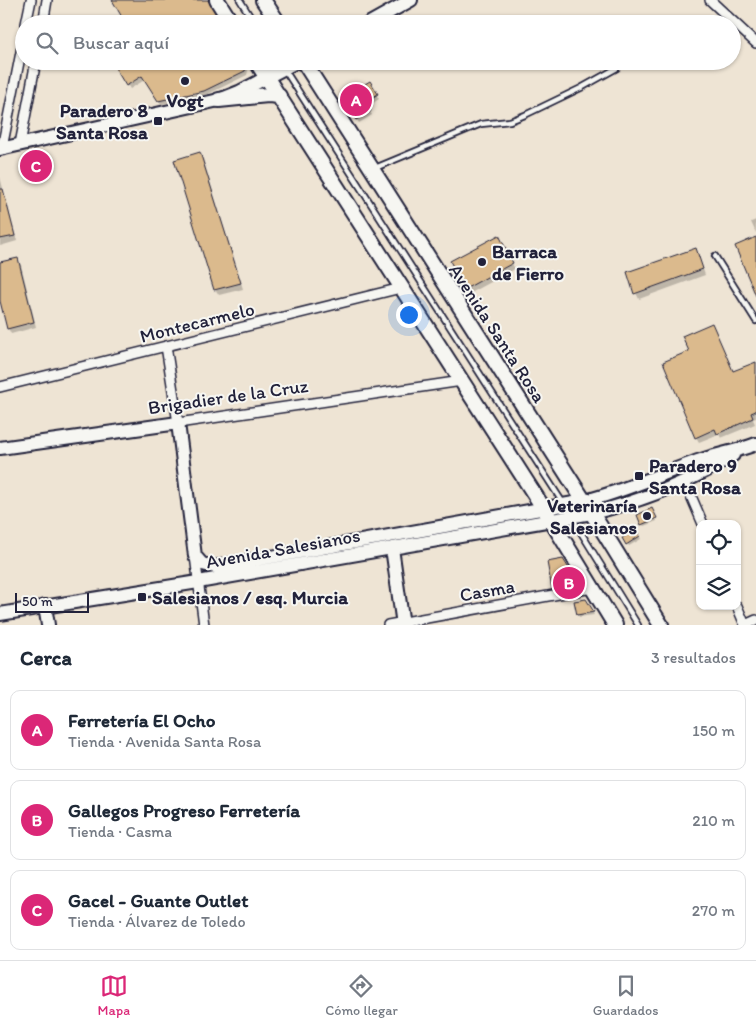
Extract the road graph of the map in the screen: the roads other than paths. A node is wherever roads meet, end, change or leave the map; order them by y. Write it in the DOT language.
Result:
graph roads {
  1 [pos="30,0"];
  2 [pos="47,0"];
  3 [pos="217,0"];
  4 [pos="240,0"];
  5 [pos="263,0"];
  6 [pos="412,0"];
  7 [pos="710,0"];
  8 [pos="28,15"];
  9 [pos="44,15"];
  10 [pos="226,15"];
  11 [pos="249,15"];
  12 [pos="272,15"];
  13 [pos="384,15"];
  14 [pos="726,15"];
  15 [pos="741,29"];
  16 [pos="756,43"];
  17 [pos="17,70"];
  18 [pos="34,70"];
  19 [pos="262,70"];
  20 [pos="275,70"];
  21 [pos="284,70"];
  22 [pos="309,70"];
  23 [pos="613,70"];
  24 [pos="267,77"];
  25 [pos="279,96"];
  26 [pos="219,100"];
  27 [pos="20,144"];
  28 [pos="1,148"];
  29 [pos="371,169"];
  30 [pos="715,256"];
  31 [pos="401,288"];
  32 [pos="756,321"];
  33 [pos="166,346"];
  34 [pos="462,381"];
  35 [pos="0,387"];
  36 [pos="178,423"];
  37 [pos="756,444"];
  38 [pos="0,448"];
  39 [pos="741,450"];
  40 [pos="685,482"];
  41 [pos="564,505"];
  42 [pos="588,507"];
  43 [pos="547,514"];
  44 [pos="572,517"];
  45 [pos="701,520"];
  46 [pos="392,548"];
  47 [pos="195,556"];
  48 [pos="198,582"];
  49 [pos="592,588"];
  50 [pos="45,606"];
  51 [pos="739,610"];
  52 [pos="0,614"];
  53 [pos="756,620"];
  54 [pos="403,624"];
  55 [pos="48,625"];
  56 [pos="204,625"];
  57 [pos="388,625"];
  58 [pos="615,625"];
  59 [pos="638,625"];
  60 [pos="661,625"];
  61 [pos="745,625"];
  1 -- 8 [label="street"];
  2 -- 9 [label="street"];
  3 -- 10 [label="main road"];
  4 -- 11 [label="lane"];
  5 -- 12 [label="main road"];
  6 -- 13 [label="main road"];
  7 -- 14 [label="street"];
  15 -- 16 [label="street"];
  17 -- 28 [label="street"];
  18 -- 27 [label="street"];
  19 -- 24 [label="main road"];
  20 -- 24 [label="main road"];
  21 -- 41 [label="lane"];
  22 -- 29 [label="main road, Avenida Santa Rosa"];
  23 -- 29 [label="lane"];
  24 -- 25 [label="main road"];
  24 -- 26 [label="main road"];
  25 -- 26 [label="main road"];
  25 -- 31 [label="main road"];
  26 -- 27 [label="main road"];
  27 -- 28 [label="main road"];
  29 -- 42 [label="main road, Avenida Santa Rosa"];
  30 -- 32 [label="lane"];
  31 -- 33 [label="street, Montecarmelo"];
  31 -- 34 [label="main road"];
  33 -- 35 [label="street, Montecarmelo"];
  33 -- 36 [label="street"];
  34 -- 36 [label="street, Brigadier de la Cruz"];
  34 -- 43 [label="main road"];
  36 -- 38 [label="main road, Brigadier de la Cruz"];
  36 -- 47 [label="main road"];
  37 -- 39 [label="main road"];
  39 -- 40 [label="main road"];
  39 -- 42 [label="main road"];
  40 -- 42 [label="main road"];
  40 -- 45 [label="street"];
  41 -- 42 [label="main road, Avenida Salesianos"];
  41 -- 43 [label="main road, Avenida Salesianos"];
  41 -- 44 [label="lane"];
  42 -- 44 [label="main road, Avenida Salesianos"];
  42 -- 60 [label="main road, Avenida Santa Rosa"];
  43 -- 44 [label="main road, Avenida Salesianos"];
  43 -- 46 [label="main road, Avenida Salesianos"];
  43 -- 47 [label="main road, Avenida Salesianos"];
  43 -- 49 [label="main road"];
  44 -- 59 [label="lane"];
  46 -- 48 [label="main road, Avenida Salesianos"];
  46 -- 54 [label="main road"];
  47 -- 48 [label="street"];
  48 -- 50 [label="main road, Avenida Salesianos"];
  48 -- 56 [label="street"];
  49 -- 54 [label="street, Casma"];
  49 -- 58 [label="main road"];
  50 -- 52 [label="main road, Avenida Salesianos"];
  50 -- 55 [label="main road"];
  51 -- 61 [label="street"];
  53 -- 61 [label="street"];
  54 -- 57 [label="street, Casma"];
}
